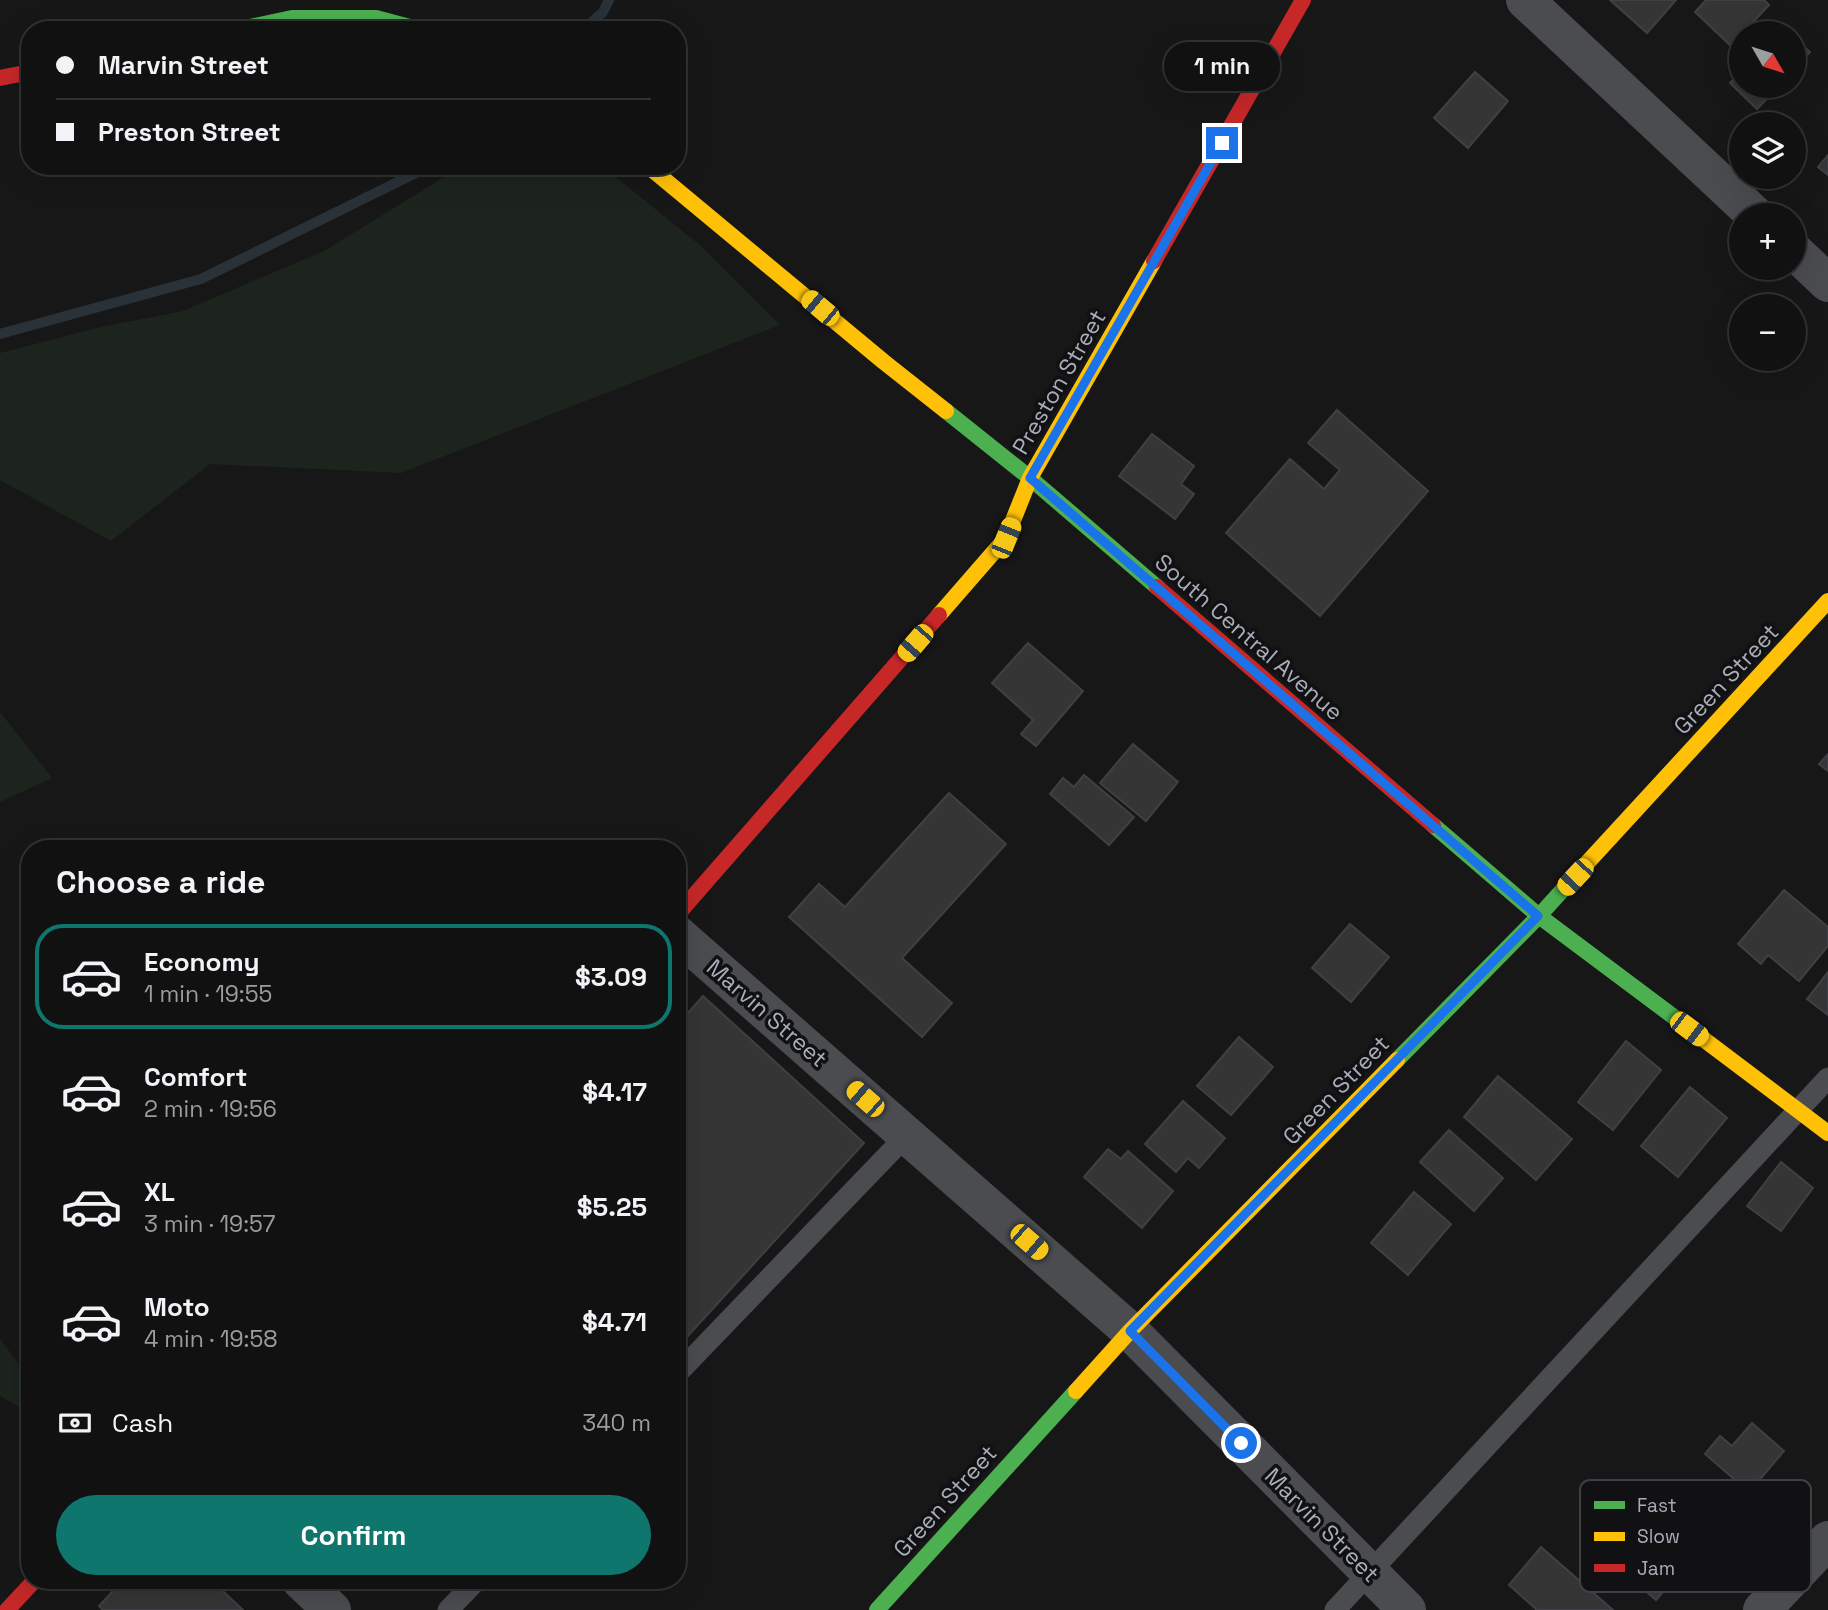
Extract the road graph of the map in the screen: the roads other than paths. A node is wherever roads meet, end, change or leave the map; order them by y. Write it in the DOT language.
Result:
graph roads {
  1 [pos="1303,0"];
  2 [pos="1525,0"];
  3 [pos="278,21"];
  4 [pos="388,21"];
  5 [pos="21,74"];
  6 [pos="0,78"];
  7 [pos="659,175"];
  8 [pos="1742,203"];
  9 [pos="1806,262"];
  10 [pos="1828,283"];
  11 [pos="1030,478"];
  12 [pos="1828,601"];
  13 [pos="686,905"];
  14 [pos="1538,916"];
  15 [pos="686,942"];
  16 [pos="1828,1078"];
  17 [pos="1797,1110"];
  18 [pos="1828,1133"];
  19 [pos="907,1135"];
  20 [pos="1130,1331"];
  21 [pos="686,1365"];
  22 [pos="1828,1540"];
  23 [pos="1811,1558"];
  24 [pos="1370,1573"];
  25 [pos="27,1589"];
  26 [pos="310,1589"];
  27 [pos="468,1589"];
  28 [pos="1779,1592"];
  29 [pos="7,1610"];
  30 [pos="332,1610"];
  31 [pos="448,1610"];
  32 [pos="877,1610"];
  33 [pos="1335,1610"];
  34 [pos="1406,1610"];
  35 [pos="1762,1610"];
  1 -- 11 [label="street, Preston Street"];
  2 -- 8 [label="street"];
  3 -- 4 [label="street"];
  5 -- 6 [label="street"];
  7 -- 11 [label="street, South Central Avenue"];
  9 -- 10 [label="street"];
  11 -- 13 [label="street, Preston Street"];
  11 -- 14 [label="street, South Central Avenue"];
  12 -- 14 [label="street, Green Street"];
  14 -- 17 [label="street, South Central Avenue"];
  14 -- 20 [label="street, Green Street"];
  15 -- 19 [label="street, Marvin Street"];
  16 -- 17 [label="lane"];
  17 -- 18 [label="street, South Central Avenue"];
  17 -- 24 [label="lane"];
  19 -- 20 [label="street, Marvin Street"];
  19 -- 21 [label="lane"];
  20 -- 24 [label="street, Marvin Street"];
  20 -- 32 [label="street, Green Street"];
  22 -- 23 [label="street"];
  24 -- 33 [label="lane"];
  24 -- 34 [label="street, Marvin Street"];
  25 -- 29 [label="street"];
  26 -- 30 [label="street"];
  27 -- 31 [label="lane"];
  28 -- 35 [label="street"];
}
